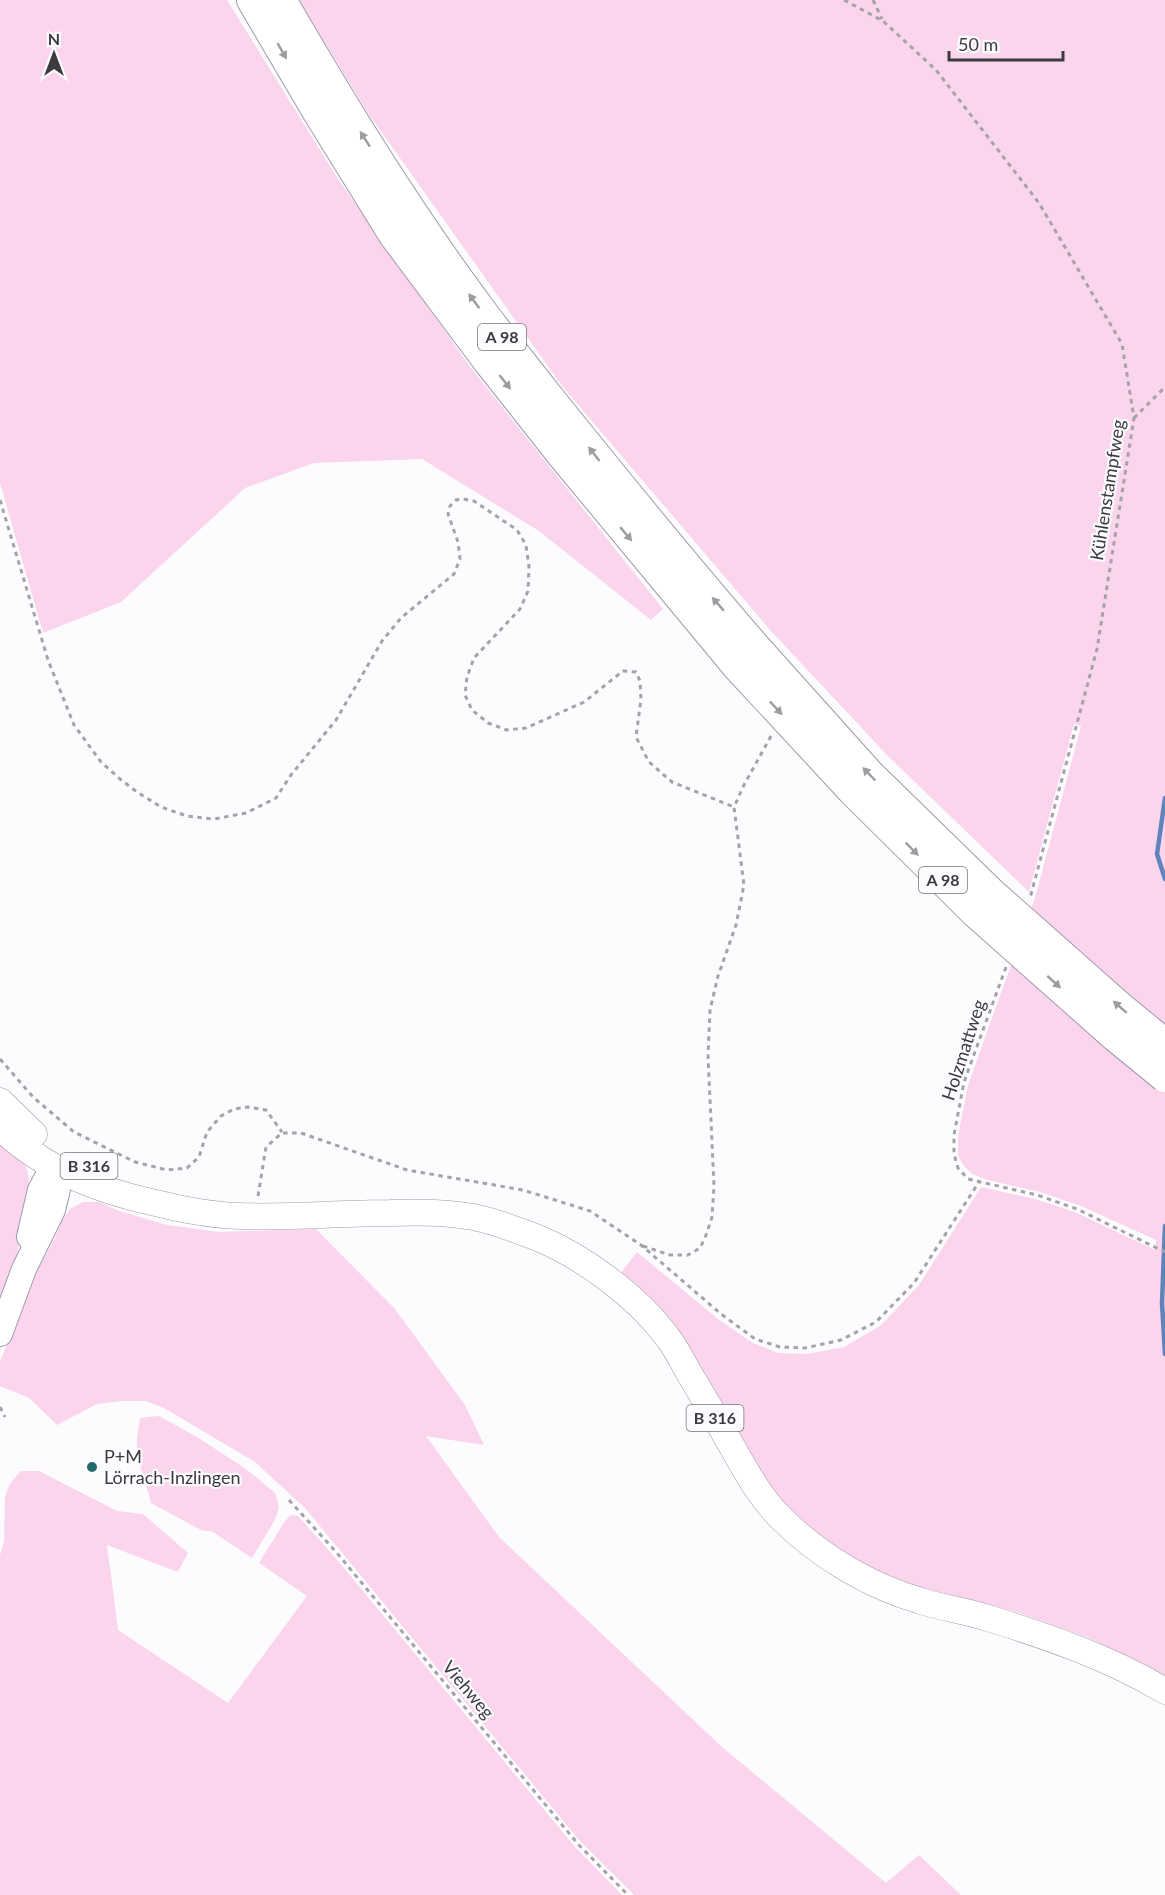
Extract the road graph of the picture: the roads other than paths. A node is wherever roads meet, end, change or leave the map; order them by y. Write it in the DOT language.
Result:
graph roads {
  1 [pos="252,0"];
  2 [pos="281,0"];
  3 [pos="747,657"];
  4 [pos="1165,1044"];
  5 [pos="1165,1077"];
  6 [pos="0,1101"];
  7 [pos="0,1126"];
  8 [pos="39,1138"];
  9 [pos="53,1166"];
  10 [pos="98,1188"];
  11 [pos="136,1198"];
  12 [pos="52,1210"];
  13 [pos="24,1269"];
  14 [pos="0,1334"];
  15 [pos="1165,1691"];
  1 -- 3 [label="highway, A 98, one-way"];
  3 -- 2 [label="highway, A 98, one-way"];
  4 -- 3 [label="highway, A 98, one-way, bridge"];
  3 -- 5 [label="highway, A 98, one-way, bridge"];
  6 -- 8 [label="main road, B 316"];
  7 -- 9 [label="main road, B 316"];
  8 -- 9 [label="main road"];
  8 -- 11 [label="main road, B 316"];
  9 -- 10 [label="main road, B 316"];
  9 -- 12 [label="street"];
  9 -- 13 [label="street"];
  10 -- 11 [label="main road, B 316"];
  10 -- 12 [label="street"];
  11 -- 15 [label="main road, B 316"];
  12 -- 13 [label="street"];
  13 -- 14 [label="street"];
}
